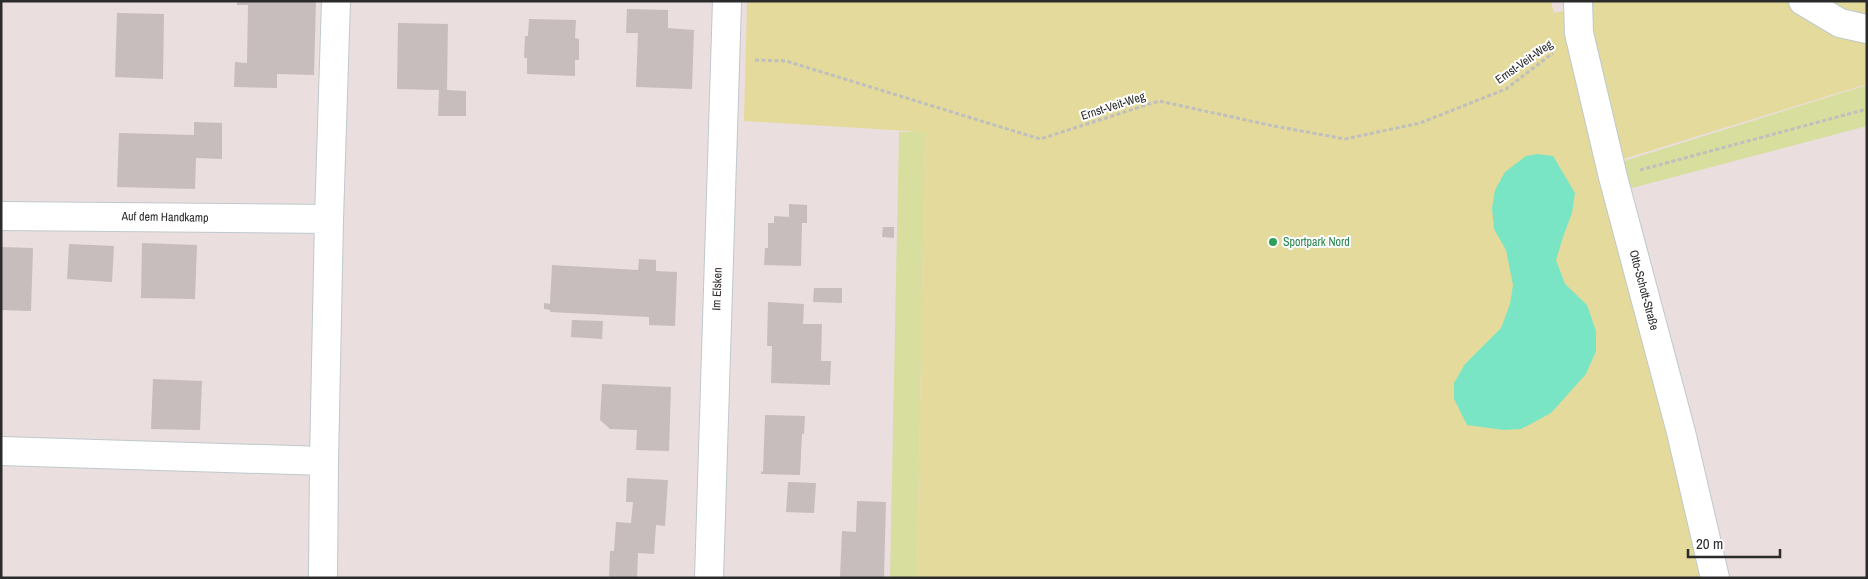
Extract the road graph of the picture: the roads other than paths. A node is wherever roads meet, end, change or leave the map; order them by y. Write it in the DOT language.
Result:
graph roads {
  1 [pos="336,1"];
  2 [pos="727,1"];
  3 [pos="1578,1"];
  4 [pos="1803,1"];
  5 [pos="1867,29"];
  6 [pos="1,216"];
  7 [pos="329,219"];
  8 [pos="1,451"];
  9 [pos="324,461"];
  10 [pos="323,578"];
  11 [pos="708,578"];
  12 [pos="1715,578"];
  1 -- 7 [label="street"];
  2 -- 11 [label="street, Im Elsken"];
  3 -- 12 [label="street, Otto-Schott-Straße"];
  4 -- 5 [label="street"];
  6 -- 7 [label="street, Auf dem Handkamp"];
  7 -- 9 [label="street"];
  8 -- 9 [label="street"];
  9 -- 10 [label="street"];
}
